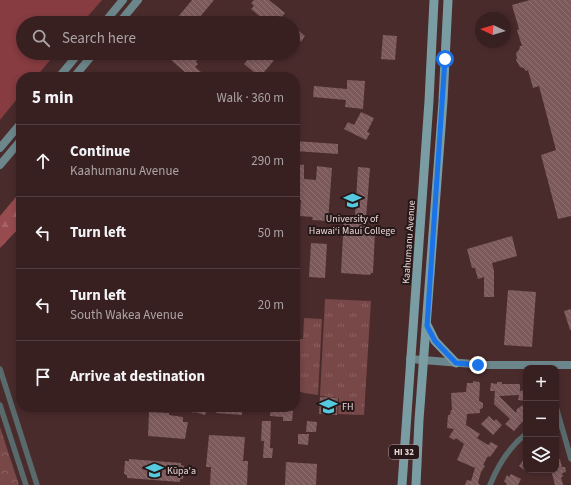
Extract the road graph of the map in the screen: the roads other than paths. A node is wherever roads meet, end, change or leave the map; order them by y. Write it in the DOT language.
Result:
graph roads {
  1 [pos="123,0"];
  2 [pos="138,0"];
  3 [pos="434,0"];
  4 [pos="448,0"];
  5 [pos="110,16"];
  6 [pos="125,16"];
  7 [pos="73,60"];
  8 [pos="88,60"];
  9 [pos="63,72"];
  10 [pos="78,72"];
  11 [pos="429,100"];
  12 [pos="443,101"];
  13 [pos="16,129"];
  14 [pos="16,146"];
  15 [pos="0,148"];
  16 [pos="0,165"];
  17 [pos="427,326"];
  18 [pos="410,359"];
  19 [pos="424,361"];
  20 [pos="456,363"];
  21 [pos="571,365"];
  22 [pos="523,366"];
  23 [pos="559,366"];
  24 [pos="0,369"];
  25 [pos="0,405"];
  26 [pos="15,415"];
  27 [pos="4,418"];
  28 [pos="559,423"];
  29 [pos="523,437"];
  30 [pos="571,459"];
  31 [pos="26,485"];
  32 [pos="37,485"];
  33 [pos="402,485"];
  34 [pos="416,485"];
  35 [pos="490,485"];
  1 -- 5 [label="main road"];
  2 -- 6 [label="main road"];
  3 -- 11 [label="main road, Kaahumanu Avenue / HI 32"];
  4 -- 12 [label="main road, HI 32"];
  7 -- 9 [label="main road"];
  8 -- 10 [label="main road"];
  11 -- 12 [label="main road"];
  11 -- 18 [label="main road, Kaahumanu Avenue / HI 32"];
  12 -- 17 [label="main road, HI 32"];
  13 -- 15 [label="main road"];
  14 -- 16 [label="main road"];
  17 -- 19 [label="main road, HI 32"];
  17 -- 20 [label="main road"];
  18 -- 19 [label="main road"];
  18 -- 33 [label="main road, Kaahumanu Avenue / HI 32"];
  19 -- 20 [label="main road"];
  19 -- 34 [label="main road, HI 32"];
  20 -- 22 [label="main road"];
  21 -- 23 [label="main road"];
  24 -- 26 [label="street"];
  25 -- 27 [label="street"];
  26 -- 27 [label="street"];
  26 -- 32 [label="street"];
  27 -- 31 [label="street"];
  28 -- 30 [label="street"];
  29 -- 35 [label="street"];
}
